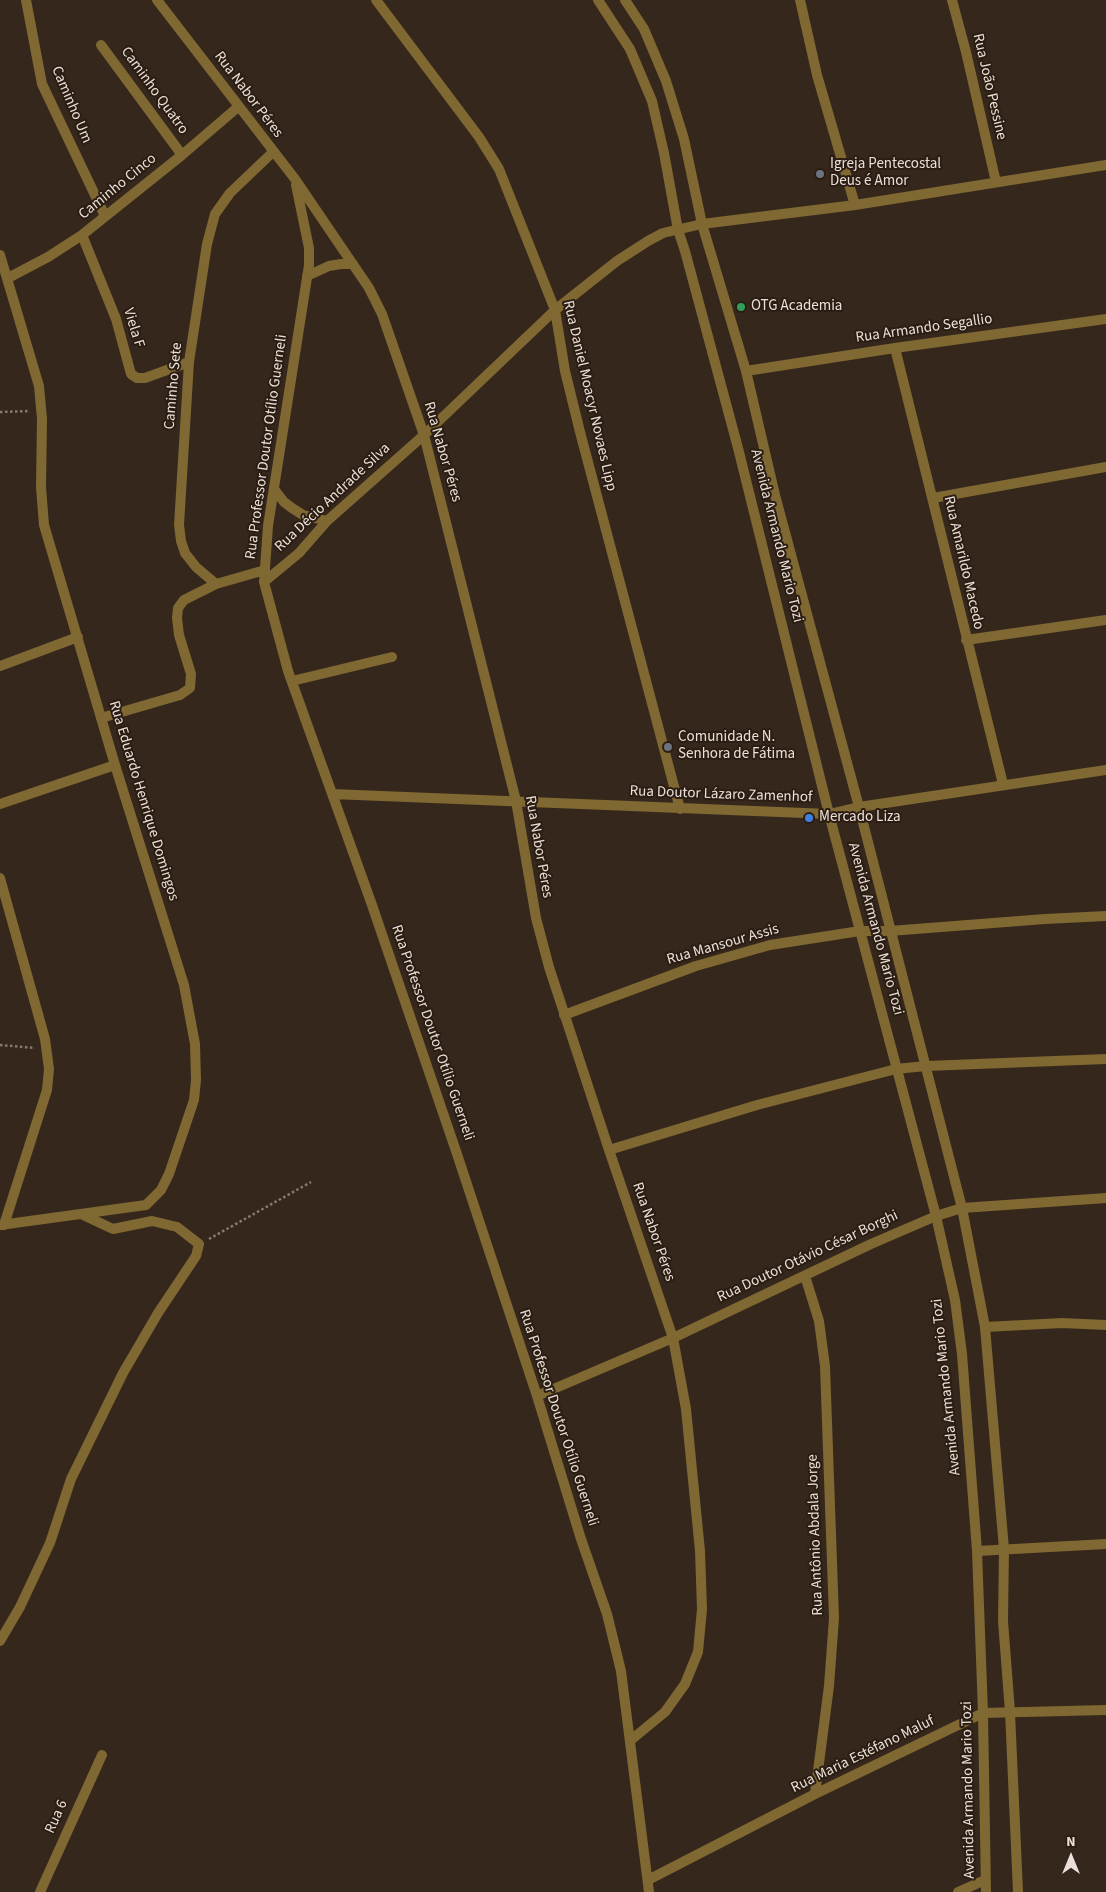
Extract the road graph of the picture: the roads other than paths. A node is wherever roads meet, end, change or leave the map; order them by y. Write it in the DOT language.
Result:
graph roads {
  1 [pos="26,0"];
  2 [pos="157,0"];
  3 [pos="376,0"];
  4 [pos="598,0"];
  5 [pos="625,0"];
  6 [pos="800,0"];
  7 [pos="952,0"];
  8 [pos="102,45"];
  9 [pos="238,107"];
  10 [pos="273,152"];
  11 [pos="182,155"];
  12 [pos="1106,165"];
  13 [pos="295,179"];
  14 [pos="996,182"];
  15 [pos="855,204"];
  16 [pos="105,216"];
  17 [pos="702,224"];
  18 [pos="678,230"];
  19 [pos="82,235"];
  20 [pos="0,255"];
  21 [pos="353,264"];
  22 [pos="307,276"];
  23 [pos="8,278"];
  24 [pos="555,310"];
  25 [pos="1106,320"];
  26 [pos="894,348"];
  27 [pos="189,362"];
  28 [pos="746,371"];
  29 [pos="424,435"];
  30 [pos="1106,466"];
  31 [pos="274,489"];
  32 [pos="933,498"];
  33 [pos="326,521"];
  34 [pos="265,570"];
  35 [pos="264,582"];
  36 [pos="216,584"];
  37 [pos="1106,620"];
  38 [pos="78,638"];
  39 [pos="966,640"];
  40 [pos="392,657"];
  41 [pos="0,666"];
  42 [pos="292,681"];
  43 [pos="102,718"];
  44 [pos="115,765"];
  45 [pos="1106,770"];
  46 [pos="1003,784"];
  47 [pos="332,794"];
  48 [pos="516,801"];
  49 [pos="0,804"];
  50 [pos="859,807"];
  51 [pos="680,809"];
  52 [pos="829,814"];
  53 [pos="0,878"];
  54 [pos="1106,916"];
  55 [pos="860,931"];
  56 [pos="890,931"];
  57 [pos="564,1015"];
  58 [pos="1106,1058"];
  59 [pos="926,1066"];
  60 [pos="896,1069"];
  61 [pos="608,1150"];
  62 [pos="1106,1198"];
  63 [pos="962,1208"];
  64 [pos="80,1214"];
  65 [pos="936,1216"];
  66 [pos="2,1225"];
  67 [pos="805,1276"];
  68 [pos="1106,1326"];
  69 [pos="985,1327"];
  70 [pos="673,1338"];
  71 [pos="537,1396"];
  72 [pos="1106,1544"];
  73 [pos="1004,1549"];
  74 [pos="977,1551"];
  75 [pos="0,1641"];
  76 [pos="1106,1710"];
  77 [pos="1010,1712"];
  78 [pos="983,1713"];
  79 [pos="631,1740"];
  80 [pos="102,1755"];
  81 [pos="815,1794"];
  82 [pos="648,1880"];
  83 [pos="985,1880"];
  84 [pos="40,1892"];
  85 [pos="649,1892"];
  86 [pos="958,1892"];
  87 [pos="986,1892"];
  88 [pos="1018,1892"];
  1 -- 16 [label="street, Caminho Um"];
  2 -- 9 [label="street, Rua Nabor Péres"];
  3 -- 24 [label="street, Rua Daniel Moacyr Novaes Lipp"];
  4 -- 18 [label="street, Avenida Armando Mario Tozi"];
  5 -- 17 [label="street, Avenida Armando Mario Tozi"];
  6 -- 15 [label="street"];
  7 -- 14 [label="street, Rua João Pessine"];
  8 -- 11 [label="street, Caminho Quatro"];
  9 -- 10 [label="street, Rua Nabor Péres"];
  9 -- 11 [label="street, Caminho Cinco"];
  10 -- 13 [label="street, Rua Nabor Péres"];
  10 -- 27 [label="street, Caminho Sete"];
  11 -- 16 [label="street, Caminho Cinco"];
  12 -- 14 [label="street"];
  13 -- 21 [label="street, Rua Nabor Péres"];
  13 -- 22 [label="street, Rua Professor Doutor Otílio Guerneli"];
  14 -- 15 [label="street"];
  15 -- 17 [label="street"];
  16 -- 19 [label="street, Caminho Cinco"];
  17 -- 18 [label="street, Rua Décio Andrade Silva"];
  17 -- 28 [label="street, Avenida Armando Mario Tozi"];
  18 -- 24 [label="street, Rua Décio Andrade Silva"];
  18 -- 52 [label="street, Avenida Armando Mario Tozi"];
  19 -- 23 [label="street, Caminho Cinco"];
  19 -- 27 [label="street, Viela F"];
  20 -- 23 [label="street, Rua Eduardo Henrique Domingos"];
  21 -- 22 [label="street"];
  21 -- 29 [label="street, Rua Nabor Péres"];
  22 -- 31 [label="street, Rua Professor Doutor Otílio Guerneli"];
  23 -- 38 [label="street, Rua Eduardo Henrique Domingos"];
  24 -- 29 [label="street, Rua Décio Andrade Silva"];
  24 -- 51 [label="street, Rua Daniel Moacyr Novaes Lipp"];
  25 -- 26 [label="street, Rua Armando Segallio"];
  26 -- 28 [label="street, Rua Armando Segallio"];
  26 -- 32 [label="street, Rua Amarildo Macedo"];
  27 -- 36 [label="street, Caminho Sete"];
  28 -- 50 [label="street, Avenida Armando Mario Tozi"];
  29 -- 33 [label="street, Rua Décio Andrade Silva"];
  29 -- 48 [label="street, Rua Nabor Péres"];
  30 -- 32 [label="street"];
  31 -- 33 [label="street"];
  31 -- 34 [label="street, Rua Professor Doutor Otílio Guerneli"];
  32 -- 39 [label="street, Rua Amarildo Macedo"];
  33 -- 35 [label="street, Rua Décio Andrade Silva"];
  34 -- 35 [label="street, Rua Professor Doutor Otílio Guerneli"];
  34 -- 36 [label="street"];
  35 -- 42 [label="street, Rua Professor Doutor Otílio Guerneli"];
  36 -- 43 [label="street"];
  37 -- 39 [label="street"];
  38 -- 41 [label="street"];
  38 -- 43 [label="street, Rua Eduardo Henrique Domingos"];
  39 -- 46 [label="street, Rua Amarildo Macedo"];
  40 -- 42 [label="street"];
  42 -- 47 [label="street, Rua Professor Doutor Otílio Guerneli"];
  43 -- 44 [label="street, Rua Eduardo Henrique Domingos"];
  44 -- 49 [label="street"];
  44 -- 64 [label="street, Rua Eduardo Henrique Domingos"];
  45 -- 46 [label="street, Rua Doutor Lázaro Zamenhof"];
  46 -- 50 [label="street, Rua Doutor Lázaro Zamenhof"];
  47 -- 48 [label="street, Rua Doutor Lázaro Zamenhof"];
  47 -- 71 [label="street, Rua Professor Doutor Otílio Guerneli"];
  48 -- 51 [label="street, Rua Doutor Lázaro Zamenhof"];
  48 -- 57 [label="street, Rua Nabor Péres"];
  50 -- 52 [label="street, Rua Doutor Lázaro Zamenhof"];
  50 -- 56 [label="street, Avenida Armando Mario Tozi"];
  51 -- 52 [label="street, Rua Doutor Lázaro Zamenhof"];
  52 -- 55 [label="street, Avenida Armando Mario Tozi"];
  53 -- 66 [label="street"];
  54 -- 56 [label="street, Rua Mansour Assis"];
  55 -- 56 [label="street, Rua Mansour Assis"];
  55 -- 57 [label="street, Rua Mansour Assis"];
  55 -- 60 [label="street, Avenida Armando Mario Tozi"];
  56 -- 59 [label="street, Avenida Armando Mario Tozi"];
  57 -- 61 [label="street, Rua Nabor Péres"];
  58 -- 59 [label="street"];
  59 -- 60 [label="street"];
  59 -- 63 [label="street, Avenida Armando Mario Tozi"];
  60 -- 61 [label="street"];
  60 -- 65 [label="street, Avenida Armando Mario Tozi"];
  61 -- 70 [label="street, Rua Nabor Péres"];
  62 -- 63 [label="street, Rua Doutor Otávio César Borghi"];
  63 -- 65 [label="street, Rua Doutor Otávio César Borghi"];
  63 -- 69 [label="street, Avenida Armando Mario Tozi"];
  64 -- 66 [label="street, Rua Eduardo Henrique Domingos"];
  64 -- 75 [label="street"];
  65 -- 67 [label="street, Rua Doutor Otávio César Borghi"];
  65 -- 74 [label="street, Avenida Armando Mario Tozi"];
  67 -- 70 [label="street, Rua Doutor Otávio César Borghi"];
  67 -- 81 [label="street, Rua Antônio Abdala Jorge"];
  68 -- 69 [label="street"];
  69 -- 73 [label="street, Avenida Armando Mario Tozi"];
  70 -- 71 [label="street, Rua Doutor Otávio César Borghi"];
  70 -- 79 [label="street, Rua Nabor Péres"];
  71 -- 79 [label="street, Rua Professor Doutor Otílio Guerneli"];
  72 -- 73 [label="street"];
  73 -- 74 [label="street"];
  73 -- 77 [label="street, Avenida Armando Mario Tozi"];
  74 -- 78 [label="street, Avenida Armando Mario Tozi"];
  76 -- 77 [label="street, Rua Maria Estéfano Maluf"];
  77 -- 78 [label="street, Rua Maria Estéfano Maluf"];
  77 -- 88 [label="street, Avenida Armando Mario Tozi"];
  78 -- 81 [label="street, Rua Maria Estéfano Maluf"];
  78 -- 83 [label="street, Avenida Armando Mario Tozi"];
  79 -- 82 [label="street, Rua Professor Doutor Otílio Guerneli"];
  80 -- 84 [label="street, Rua 6"];
  81 -- 82 [label="street, Rua Maria Estéfano Maluf"];
  82 -- 85 [label="street, Rua Professor Doutor Otílio Guerneli"];
  83 -- 86 [label="street"];
  83 -- 87 [label="street, Avenida Armando Mario Tozi"];
}
